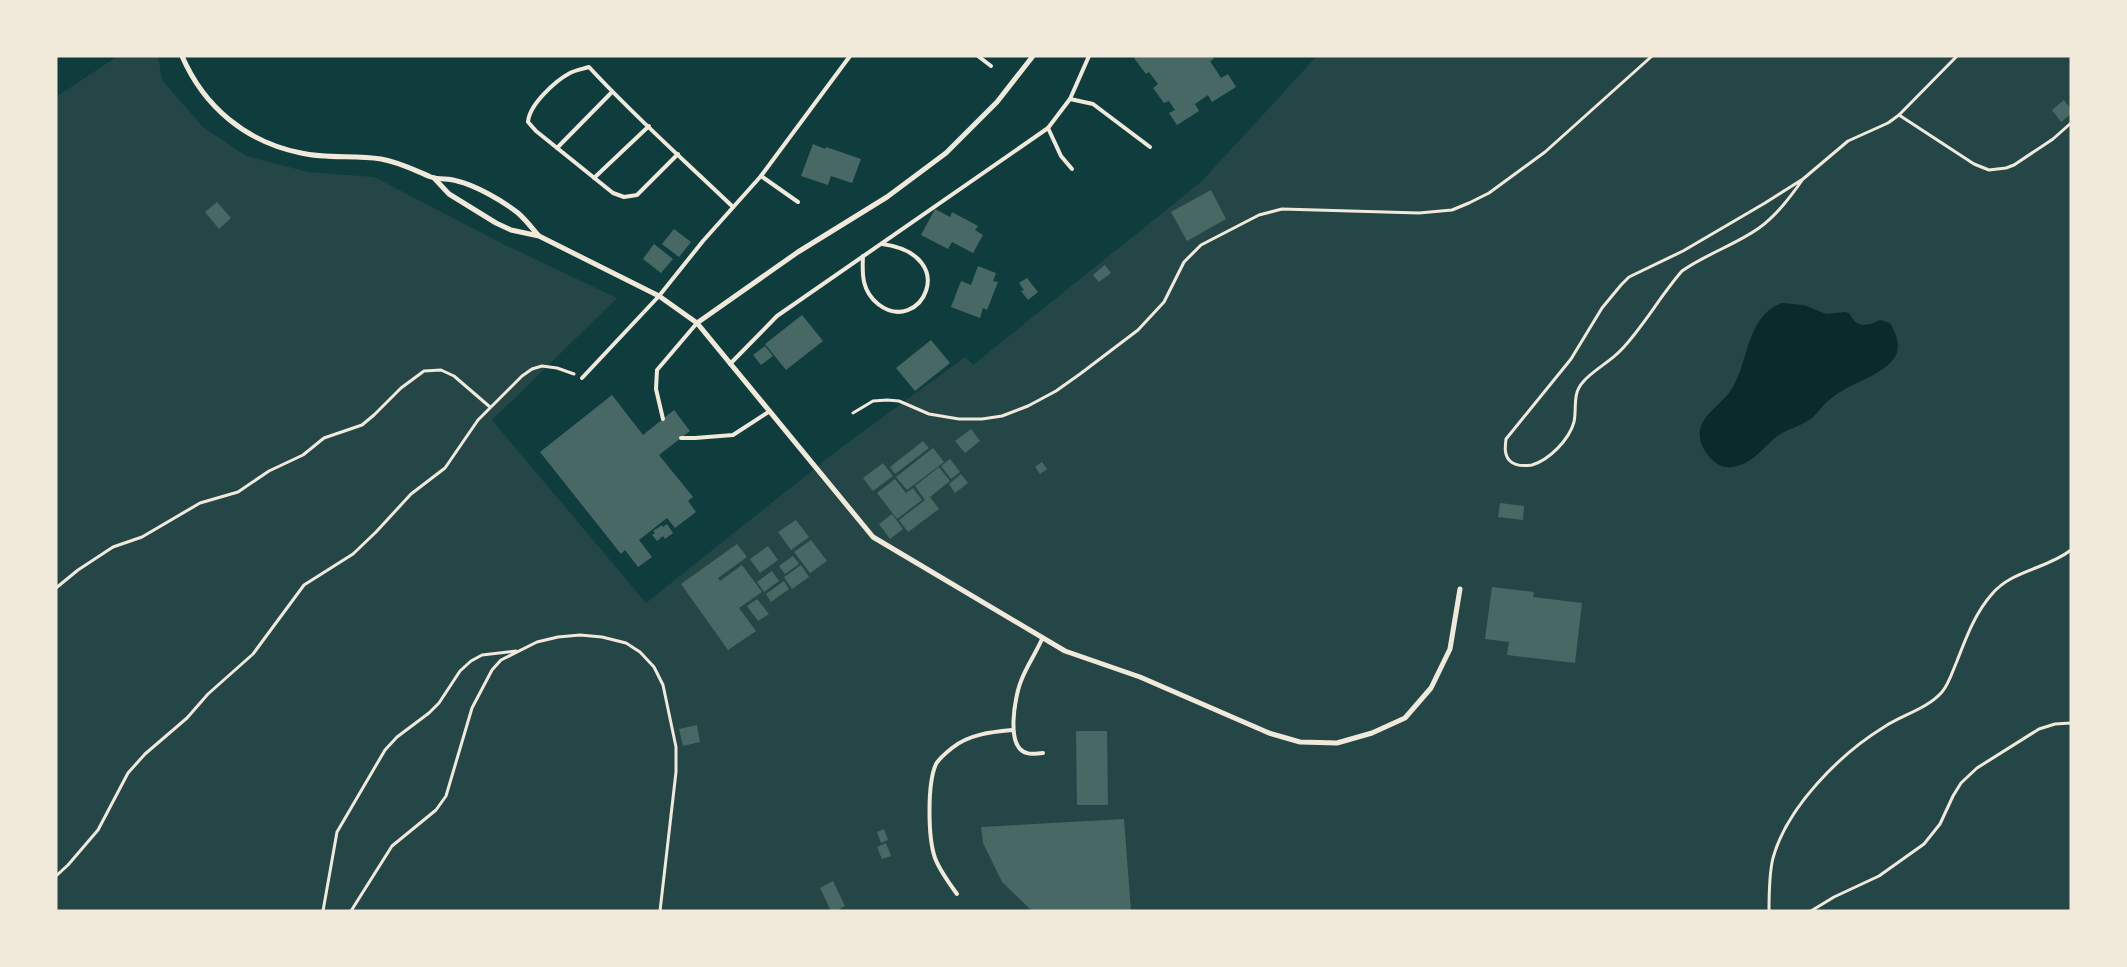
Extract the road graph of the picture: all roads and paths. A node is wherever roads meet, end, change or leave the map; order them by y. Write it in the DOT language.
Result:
graph roads {
  1 [pos="182,56"];
  2 [pos="850,56"];
  3 [pos="978,56"];
  4 [pos="1032,56"];
  5 [pos="1089,56"];
  6 [pos="1652,56"];
  7 [pos="1957,56"];
  8 [pos="991,66"];
  9 [pos="612,92"];
  10 [pos="1070,99"];
  11 [pos="1899,115"];
  12 [pos="2071,123"];
  13 [pos="648,126"];
  14 [pos="1048,128"];
  15 [pos="557,148"];
  16 [pos="1150,148"];
  17 [pos="678,154"];
  18 [pos="1072,170"];
  19 [pos="761,176"];
  20 [pos="434,178"];
  21 [pos="594,178"];
  22 [pos="1804,179"];
  23 [pos="798,202"];
  24 [pos="733,207"];
  25 [pos="539,236"];
  26 [pos="881,244"];
  27 [pos="864,256"];
  28 [pos="660,296"];
  29 [pos="697,323"];
  30 [pos="730,364"];
  31 [pos="582,378"];
  32 [pos="490,407"];
  33 [pos="770,411"];
  34 [pos="852,413"];
  35 [pos="663,419"];
  36 [pos="682,438"];
  37 [pos="2071,550"];
  38 [pos="56,588"];
  39 [pos="1460,589"];
  40 [pos="1042,639"];
  41 [pos="517,651"];
  42 [pos="2071,723"];
  43 [pos="1013,730"];
  44 [pos="1043,753"];
  45 [pos="56,876"];
  46 [pos="957,894"];
  47 [pos="323,911"];
  48 [pos="351,911"];
  49 [pos="660,911"];
  50 [pos="1769,911"];
  51 [pos="1811,911"];
  1 -- 20 [label="street"];
  2 -- 19 [label="lane"];
  3 -- 8 [label="lane"];
  4 -- 29 [label="street"];
  5 -- 10 [label="lane"];
  6 -- 34 [label="path"];
  7 -- 11 [label="path"];
  9 -- 13 [label="lane"];
  9 -- 15 [label="lane"];
  9 -- 15 [label="lane"];
  10 -- 14 [label="lane"];
  10 -- 16 [label="lane"];
  11 -- 12 [label="path"];
  11 -- 22 [label="path"];
  13 -- 17 [label="lane"];
  13 -- 21 [label="lane"];
  14 -- 18 [label="lane"];
  14 -- 26 [label="lane"];
  15 -- 21 [label="lane"];
  17 -- 21 [label="lane"];
  17 -- 24 [label="lane"];
  19 -- 23 [label="lane"];
  19 -- 24 [label="lane"];
  20 -- 25 [label="street"];
  20 -- 25 [label="street"];
  22 -- 22 [label="path"];
  24 -- 28 [label="lane"];
  25 -- 28 [label="street"];
  26 -- 27 [label="lane"];
  26 -- 27 [label="lane"];
  27 -- 30 [label="lane"];
  28 -- 29 [label="street"];
  28 -- 31 [label="lane"];
  29 -- 30 [label="street"];
  29 -- 35 [label="lane"];
  30 -- 33 [label="street"];
  31 -- 32 [label="path"];
  32 -- 38 [label="path"];
  32 -- 45 [label="path"];
  33 -- 36 [label="lane"];
  33 -- 40 [label="street"];
  37 -- 50 [label="path"];
  39 -- 40 [label="street"];
  40 -- 43 [label="lane"];
  41 -- 47 [label="path"];
  41 -- 48 [label="path"];
  41 -- 49 [label="path"];
  42 -- 51 [label="path"];
  43 -- 44 [label="lane"];
  43 -- 46 [label="lane"];
}
